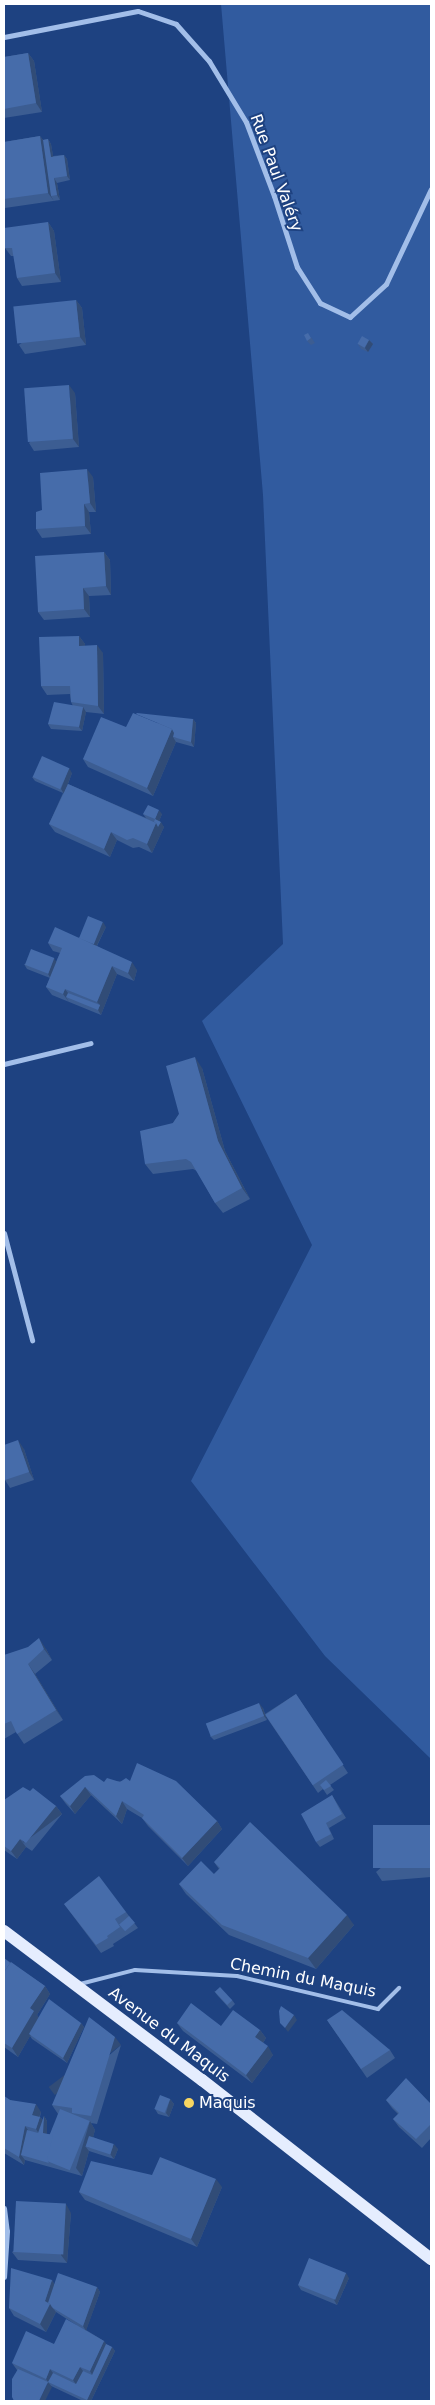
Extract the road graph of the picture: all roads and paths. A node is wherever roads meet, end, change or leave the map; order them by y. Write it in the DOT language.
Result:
graph roads {
  1 [pos="4,37"];
  2 [pos="431,189"];
  3 [pos="91,1043"];
  4 [pos="4,1064"];
  5 [pos="4,1233"];
  6 [pos="32,1340"];
  7 [pos="4,1931"];
  8 [pos="76,1986"];
  9 [pos="399,1988"];
  10 [pos="4,2208"];
  11 [pos="431,2259"];
  12 [pos="4,2277"];
  1 -- 2 [label="street, Rue Paul Valéry"];
  3 -- 4 [label="street"];
  5 -- 6 [label="street"];
  7 -- 8 [label="main road, Avenue du Maquis"];
  8 -- 9 [label="lane, Chemin du Maquis"];
  8 -- 11 [label="main road, Avenue du Maquis"];
  10 -- 12 [label="street"];
}
